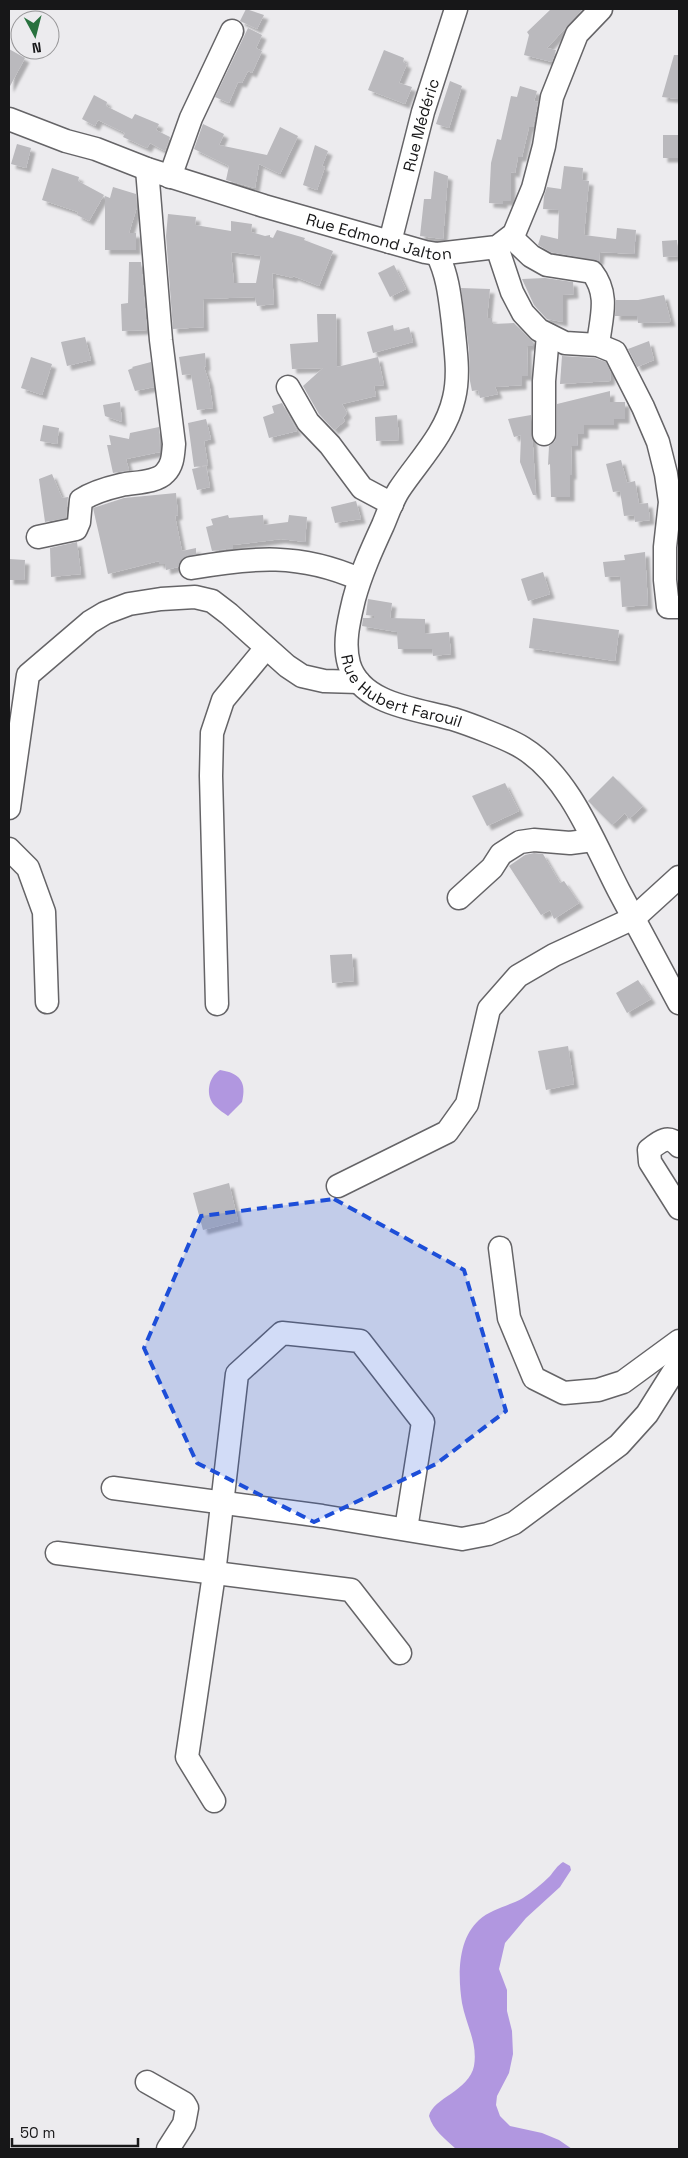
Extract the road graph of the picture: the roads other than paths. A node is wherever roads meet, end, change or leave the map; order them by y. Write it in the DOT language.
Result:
graph roads {
  1 [pos="456,9"];
  2 [pos="601,9"];
  3 [pos="232,31"];
  4 [pos="9,119"];
  5 [pos="147,170"];
  6 [pos="170,176"];
  7 [pos="390,242"];
  8 [pos="504,242"];
  9 [pos="437,254"];
  10 [pos="548,335"];
  11 [pos="598,345"];
  12 [pos="288,386"];
  13 [pos="544,434"];
  14 [pos="392,504"];
  15 [pos="38,537"];
  16 [pos="192,568"];
  17 [pos="359,579"];
  18 [pos="679,607"];
  19 [pos="266,648"];
  20 [pos="359,682"];
  21 [pos="9,808"];
  22 [pos="593,840"];
  23 [pos="9,848"];
  24 [pos="679,877"];
  25 [pos="459,898"];
  26 [pos="634,918"];
  27 [pos="678,999"];
  28 [pos="47,1002"];
  29 [pos="217,1004"];
  30 [pos="679,1146"];
  31 [pos="338,1186"];
  32 [pos="678,1202"];
  33 [pos="500,1248"];
  34 [pos="679,1341"];
  35 [pos="679,1363"];
  36 [pos="113,1488"];
  37 [pos="223,1503"];
  38 [pos="406,1529"];
  39 [pos="57,1554"];
  40 [pos="214,1574"];
  41 [pos="400,1653"];
  42 [pos="214,1801"];
  43 [pos="147,2082"];
  44 [pos="168,2149"];
  1 -- 7 [label="street, Rue Médéric"];
  2 -- 8 [label="street"];
  3 -- 6 [label="street"];
  4 -- 5 [label="street, Rue Edmond Jalton"];
  5 -- 6 [label="street, Rue Edmond Jalton"];
  5 -- 15 [label="street"];
  6 -- 7 [label="street, Rue Edmond Jalton"];
  7 -- 9 [label="street, Rue Edmond Jalton"];
  8 -- 9 [label="street, Rue Edmond Jalton"];
  8 -- 10 [label="street"];
  8 -- 11 [label="street"];
  9 -- 14 [label="street, Rue Hubert Farouil"];
  10 -- 11 [label="street"];
  10 -- 13 [label="street"];
  11 -- 18 [label="street"];
  12 -- 14 [label="street"];
  14 -- 17 [label="street, Rue Hubert Farouil"];
  16 -- 17 [label="street"];
  17 -- 20 [label="street, Rue Hubert Farouil"];
  19 -- 20 [label="street"];
  19 -- 21 [label="street"];
  19 -- 29 [label="street"];
  20 -- 22 [label="street, Rue Hubert Farouil"];
  22 -- 25 [label="street"];
  22 -- 26 [label="street, Rue Hubert Farouil"];
  23 -- 28 [label="street"];
  24 -- 26 [label="street"];
  26 -- 27 [label="street, Rue Hubert Farouil"];
  26 -- 31 [label="street"];
  30 -- 32 [label="street"];
  33 -- 34 [label="street"];
  35 -- 38 [label="street"];
  36 -- 37 [label="street"];
  37 -- 38 [label="street"];
  37 -- 38 [label="street"];
  37 -- 40 [label="street"];
  39 -- 40 [label="street"];
  40 -- 41 [label="street"];
  40 -- 42 [label="street"];
  43 -- 44 [label="street"];
}
